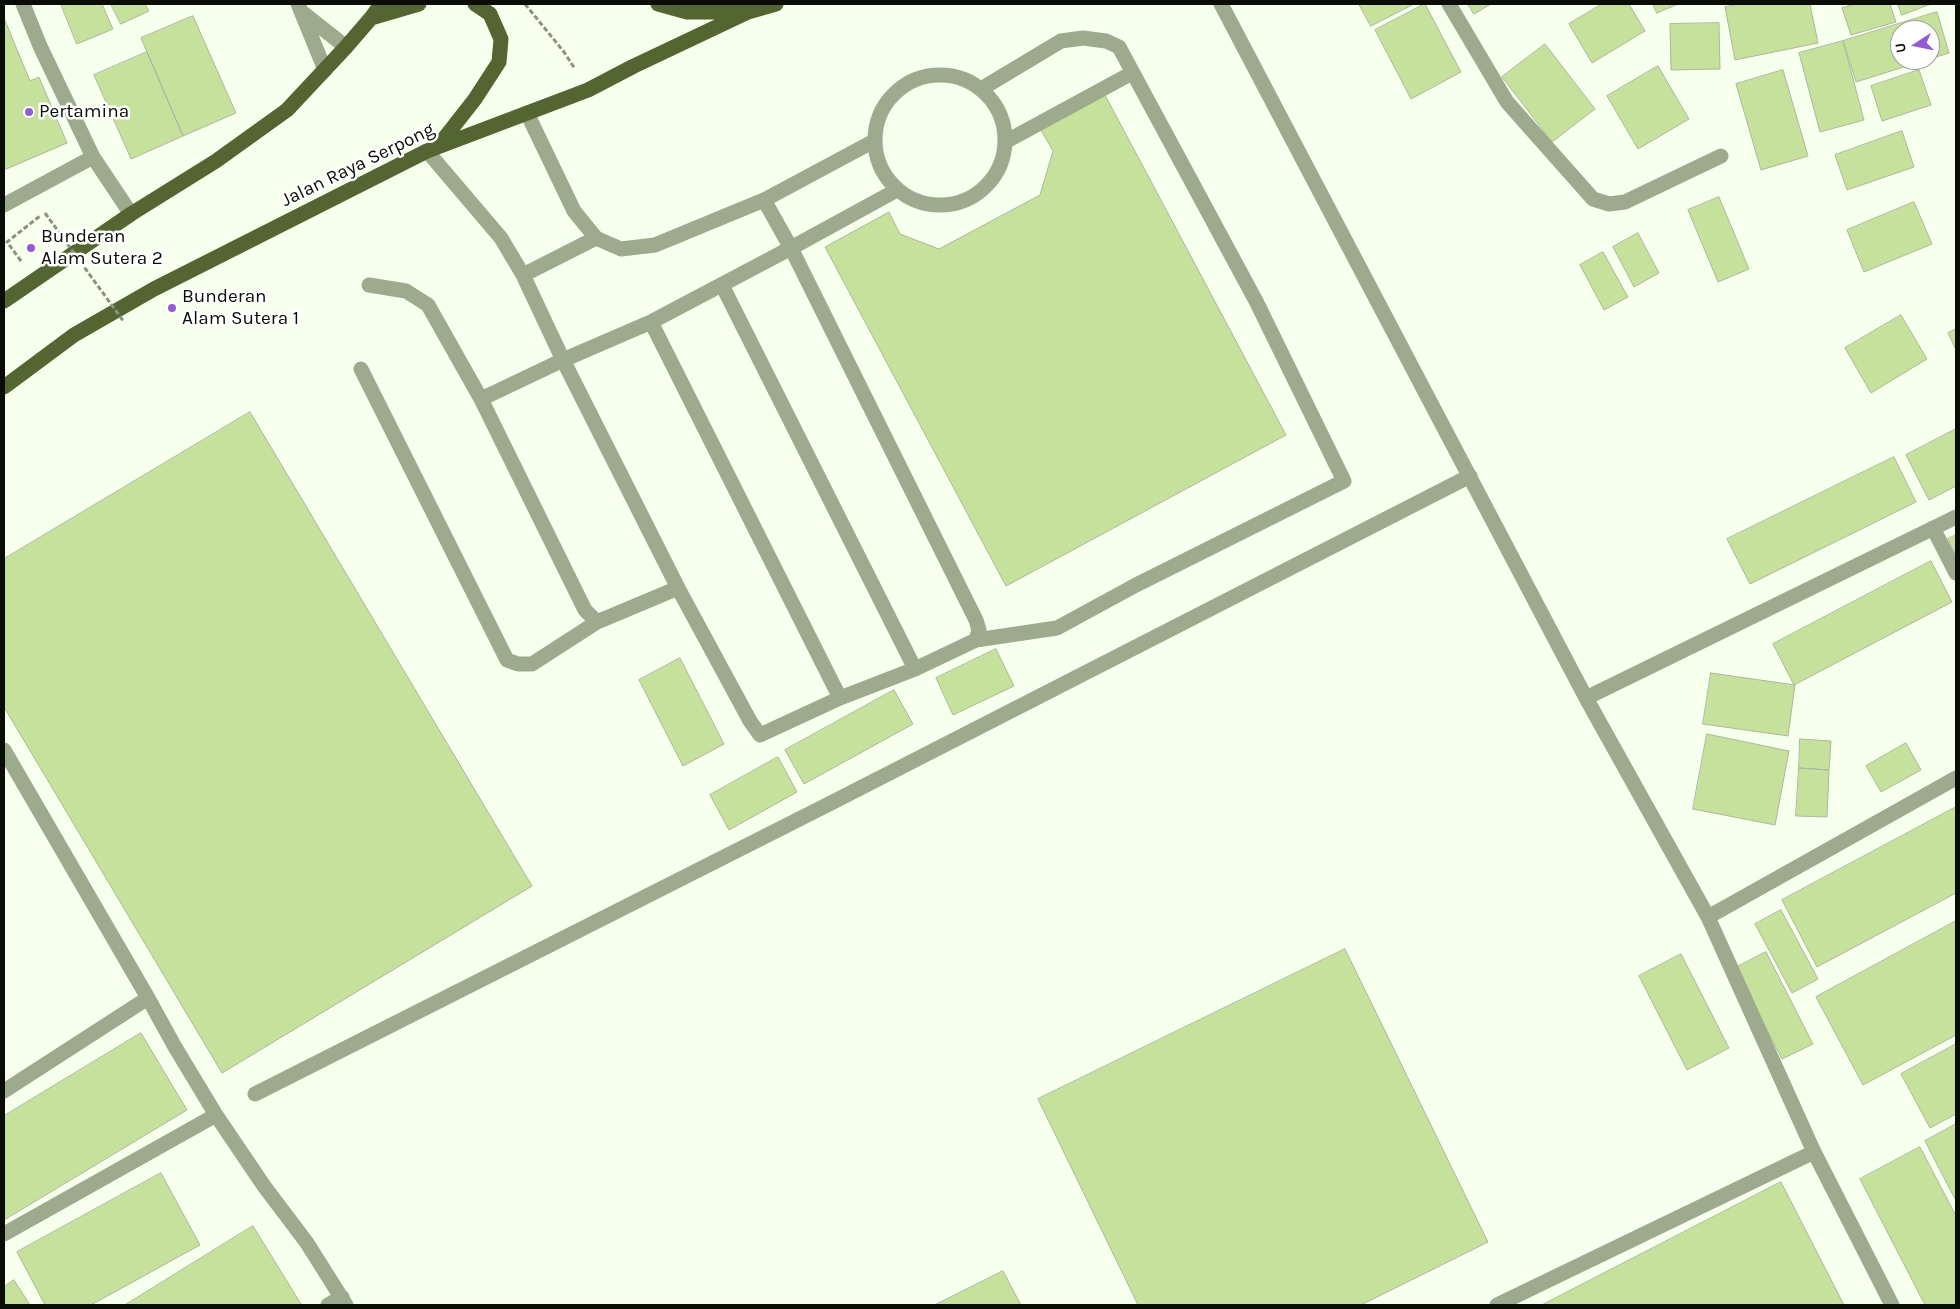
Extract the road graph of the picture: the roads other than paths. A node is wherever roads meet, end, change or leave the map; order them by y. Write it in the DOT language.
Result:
graph roads {
  1 [pos="22,4"];
  2 [pos="381,4"];
  3 [pos="419,4"];
  4 [pos="475,4"];
  5 [pos="658,4"];
  6 [pos="776,4"];
  7 [pos="1221,4"];
  8 [pos="1450,4"];
  9 [pos="300,8"];
  10 [pos="748,12"];
  11 [pos="371,18"];
  12 [pos="346,47"];
  13 [pos="325,70"];
  14 [pos="1132,73"];
  15 [pos="981,89"];
  16 [pos="527,113"];
  17 [pos="874,141"];
  18 [pos="1005,142"];
  19 [pos="433,148"];
  20 [pos="1721,156"];
  21 [pos="93,157"];
  22 [pos="897,190"];
  23 [pos="764,200"];
  24 [pos="4,205"];
  25 [pos="131,214"];
  26 [pos="596,238"];
  27 [pos="791,248"];
  28 [pos="523,274"];
  29 [pos="722,285"];
  30 [pos="369,286"];
  31 [pos="4,301"];
  32 [pos="651,322"];
  33 [pos="563,360"];
  34 [pos="361,369"];
  35 [pos="4,387"];
  36 [pos="481,399"];
  37 [pos="1470,476"];
  38 [pos="1956,517"];
  39 [pos="1933,528"];
  40 [pos="1956,573"];
  41 [pos="678,588"];
  42 [pos="597,622"];
  43 [pos="976,640"];
  44 [pos="915,669"];
  45 [pos="840,698"];
  46 [pos="1586,698"];
  47 [pos="4,750"];
  48 [pos="1956,778"];
  49 [pos="1708,917"];
  50 [pos="148,998"];
  51 [pos="4,1091"];
  52 [pos="255,1094"];
  53 [pos="216,1115"];
  54 [pos="1814,1152"];
  55 [pos="4,1234"];
  56 [pos="344,1301"];
  57 [pos="328,1305"];
  58 [pos="1497,1305"];
  59 [pos="1892,1305"];
  1 -- 21 [label="street"];
  2 -- 11 [label="main road"];
  3 -- 11 [label="main road"];
  4 -- 19 [label="main road"];
  5 -- 10 [label="main road"];
  6 -- 10 [label="main road"];
  7 -- 37 [label="street"];
  8 -- 20 [label="street"];
  9 -- 12 [label="street"];
  9 -- 13 [label="street"];
  10 -- 16 [label="main road, Jalan Raya Serpong"];
  11 -- 12 [label="main road"];
  12 -- 13 [label="main road"];
  13 -- 25 [label="main road"];
  14 -- 15 [label="street"];
  14 -- 18 [label="street"];
  14 -- 43 [label="street"];
  15 -- 17 [label="street"];
  15 -- 18 [label="street"];
  16 -- 19 [label="main road, Jalan Raya Serpong"];
  16 -- 26 [label="street"];
  17 -- 22 [label="street"];
  17 -- 23 [label="street"];
  18 -- 22 [label="street"];
  19 -- 28 [label="street"];
  19 -- 35 [label="main road, Jalan Raya Serpong"];
  21 -- 24 [label="street"];
  21 -- 25 [label="street"];
  22 -- 27 [label="street"];
  23 -- 26 [label="street"];
  23 -- 27 [label="street"];
  25 -- 31 [label="main road"];
  26 -- 28 [label="street"];
  27 -- 29 [label="street"];
  27 -- 43 [label="street"];
  28 -- 33 [label="street"];
  29 -- 32 [label="street"];
  29 -- 44 [label="street"];
  30 -- 36 [label="street"];
  32 -- 33 [label="street"];
  32 -- 45 [label="street"];
  33 -- 36 [label="street"];
  33 -- 41 [label="street"];
  34 -- 42 [label="street"];
  36 -- 42 [label="street"];
  37 -- 46 [label="street"];
  37 -- 52 [label="street"];
  38 -- 39 [label="street"];
  39 -- 40 [label="street"];
  39 -- 46 [label="street"];
  41 -- 42 [label="street"];
  41 -- 45 [label="street"];
  43 -- 44 [label="street"];
  44 -- 45 [label="street"];
  46 -- 49 [label="street"];
  47 -- 50 [label="street"];
  48 -- 49 [label="street"];
  49 -- 54 [label="street"];
  50 -- 51 [label="street"];
  50 -- 53 [label="street"];
  53 -- 55 [label="street"];
  53 -- 56 [label="street"];
  54 -- 58 [label="street"];
  54 -- 59 [label="street"];
  56 -- 57 [label="street"];
}
